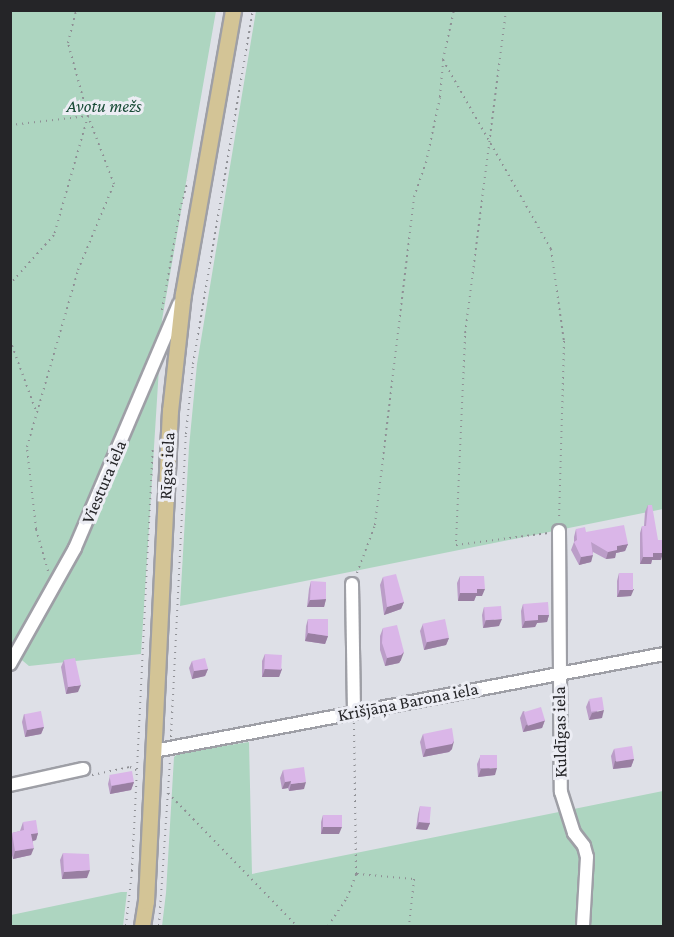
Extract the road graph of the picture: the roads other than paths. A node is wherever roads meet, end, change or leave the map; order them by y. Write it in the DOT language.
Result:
graph roads {
  1 [pos="233,10"];
  2 [pos="183,294"];
  3 [pos="559,531"];
  4 [pos="352,584"];
  5 [pos="663,654"];
  6 [pos="10,664"];
  7 [pos="560,673"];
  8 [pos="354,711"];
  9 [pos="154,751"];
  10 [pos="83,769"];
  11 [pos="10,785"];
  12 [pos="142,927"];
  13 [pos="583,927"];
  1 -- 2 [label="main road, Rīgas iela"];
  2 -- 6 [label="street, Viestura iela"];
  2 -- 9 [label="main road, Rīgas iela"];
  3 -- 7 [label="street, Kuldīgas iela"];
  4 -- 8 [label="street"];
  5 -- 7 [label="street, Krišjāņa Barona iela"];
  7 -- 8 [label="street, Krišjāņa Barona iela"];
  7 -- 13 [label="street, Kuldīgas iela"];
  8 -- 9 [label="street, Krišjāņa Barona iela"];
  9 -- 12 [label="main road, Rīgas iela"];
  10 -- 11 [label="street"];
}
